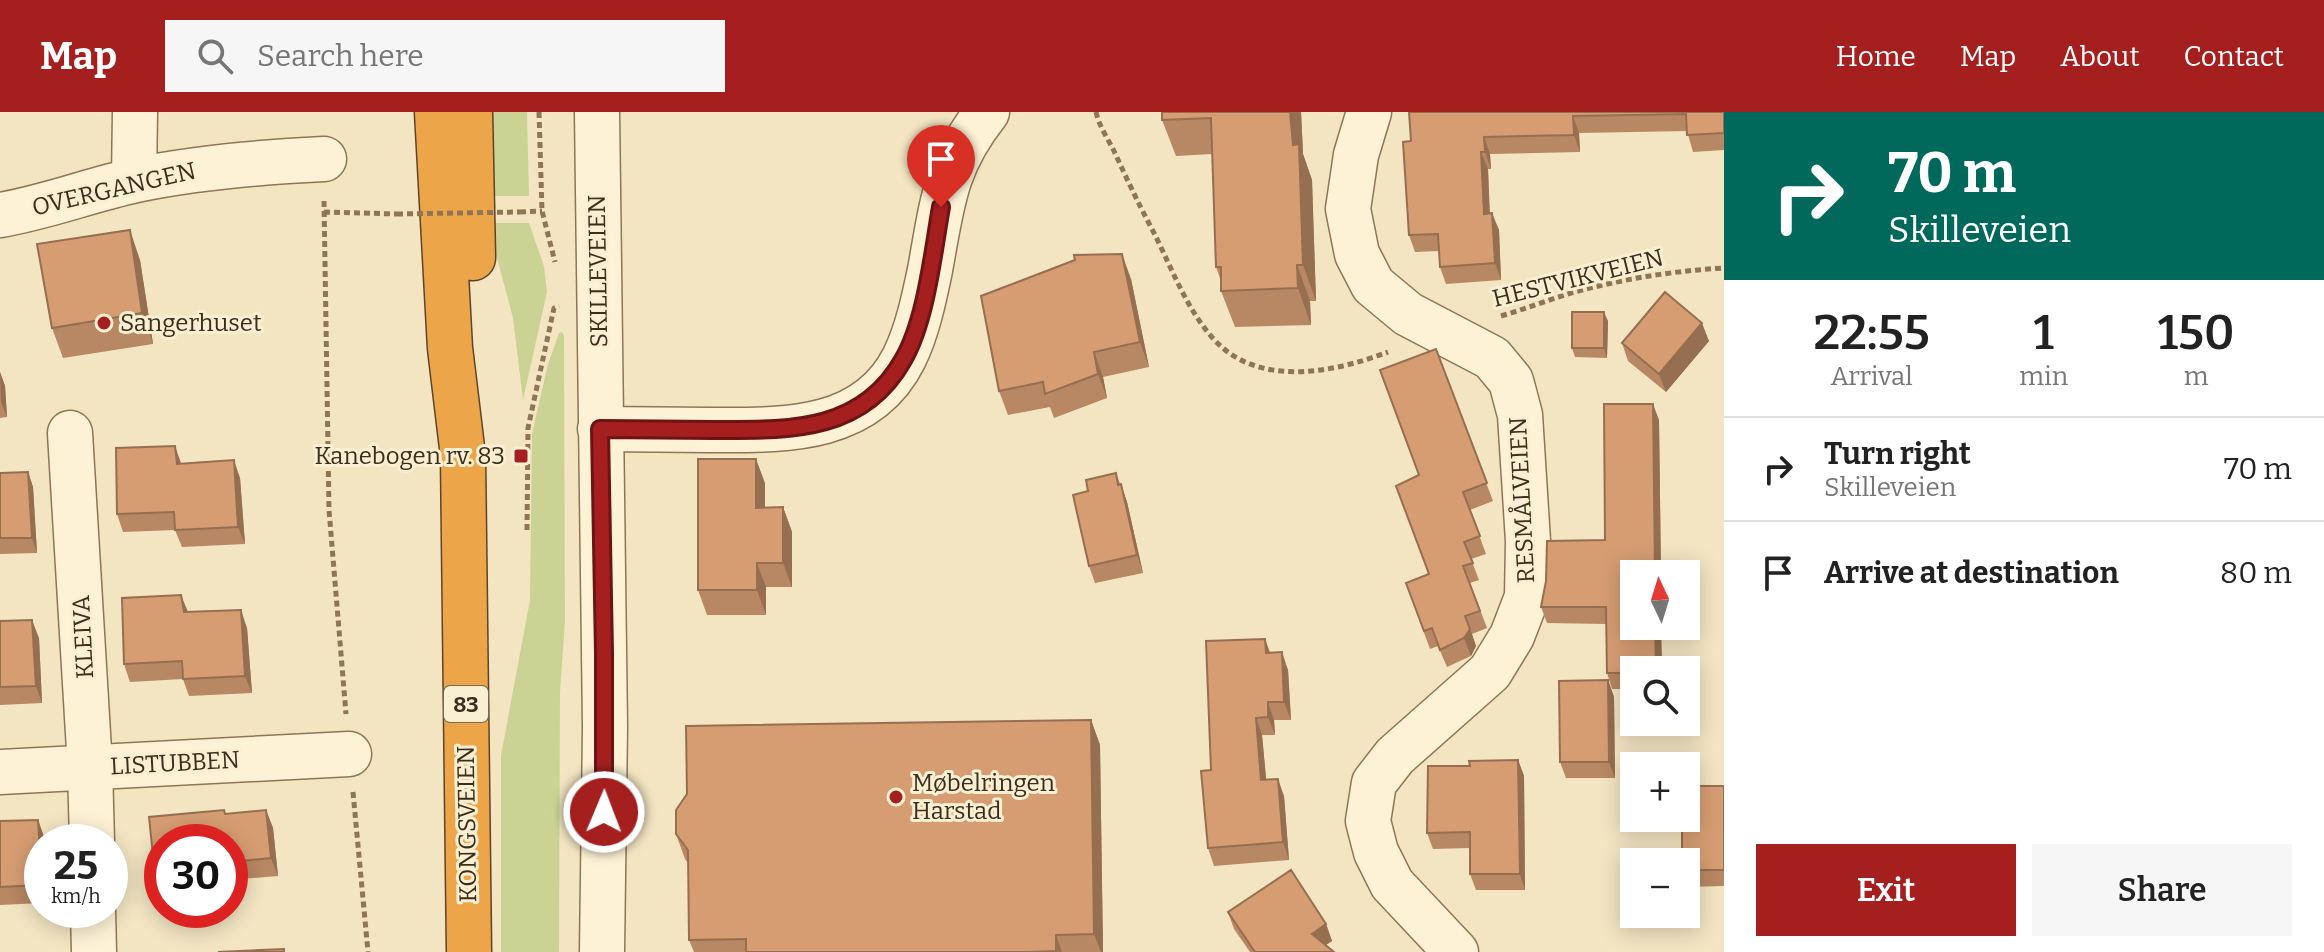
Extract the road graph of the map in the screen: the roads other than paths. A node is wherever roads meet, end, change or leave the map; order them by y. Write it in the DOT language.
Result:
graph roads {
  1 [pos="135,112"];
  2 [pos="437,112"];
  3 [pos="470,112"];
  4 [pos="597,112"];
  5 [pos="987,112"];
  6 [pos="1369,112"];
  7 [pos="324,159"];
  8 [pos="134,180"];
  9 [pos="0,215"];
  10 [pos="600,429"];
  11 [pos="70,433"];
  12 [pos="463,456"];
  13 [pos="349,754"];
  14 [pos="90,767"];
  15 [pos="0,772"];
  16 [pos="92,824"];
  17 [pos="93,928"];
  18 [pos="94,952"];
  19 [pos="469,952"];
  20 [pos="602,952"];
  21 [pos="1456,952"];
  1 -- 8 [label="street"];
  2 -- 12 [label="highway, KONGSVEIEN / 83"];
  3 -- 12 [label="highway, KONGSVEIEN / 83"];
  4 -- 10 [label="street, SKILLEVEIEN"];
  5 -- 10 [label="street"];
  6 -- 21 [label="street, RESMÅLVEIEN"];
  7 -- 8 [label="street, OVERGANGEN"];
  8 -- 9 [label="street, OVERGANGEN"];
  10 -- 20 [label="street, SKILLEVEIEN"];
  11 -- 14 [label="street, KLEIVA"];
  12 -- 19 [label="highway, KONGSVEIEN / 83"];
  13 -- 14 [label="street, LISTUBBEN"];
  14 -- 15 [label="street, LISTUBBEN"];
  14 -- 16 [label="street, KLEIVA"];
  17 -- 18 [label="street"];
}
